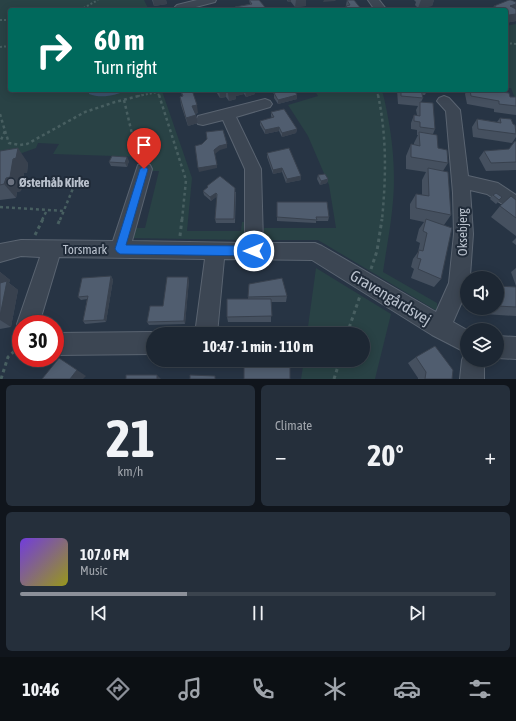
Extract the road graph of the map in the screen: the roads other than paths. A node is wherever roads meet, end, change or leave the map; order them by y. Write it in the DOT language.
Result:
graph roads {
  1 [pos="211,0"];
  2 [pos="373,0"];
  3 [pos="188,8"];
  4 [pos="379,8"];
  5 [pos="444,101"];
  6 [pos="265,104"];
  7 [pos="228,114"];
  8 [pos="203,120"];
  9 [pos="144,169"];
  10 [pos="460,182"];
  11 [pos="516,204"];
  12 [pos="52,249"];
  13 [pos="120,249"];
  14 [pos="215,251"];
  15 [pos="254,251"];
  16 [pos="315,252"];
  17 [pos="0,254"];
  18 [pos="31,315"];
  19 [pos="207,327"];
  20 [pos="440,327"];
  21 [pos="460,338"];
  22 [pos="146,343"];
  23 [pos="64,344"];
  24 [pos="504,347"];
  25 [pos="516,348"];
  26 [pos="473,367"];
  27 [pos="472,379"];
  1 -- 3 [label="street"];
  2 -- 4 [label="street"];
  5 -- 10 [label="street, Oksebjerg"];
  6 -- 7 [label="street"];
  7 -- 8 [label="street"];
  7 -- 15 [label="street"];
  9 -- 13 [label="street"];
  10 -- 11 [label="street"];
  10 -- 20 [label="street, Oksebjerg"];
  12 -- 13 [label="street, Torsmark"];
  12 -- 17 [label="street, Torsmark"];
  12 -- 18 [label="street"];
  13 -- 14 [label="street, Torsmark"];
  14 -- 15 [label="street, Torsmark"];
  14 -- 19 [label="street"];
  15 -- 16 [label="street, Torsmark"];
  16 -- 20 [label="street, Gravengårdsvej"];
  20 -- 21 [label="street, Gravengårdsvej"];
  22 -- 23 [label="street"];
  24 -- 25 [label="street"];
  26 -- 27 [label="street"];
}
